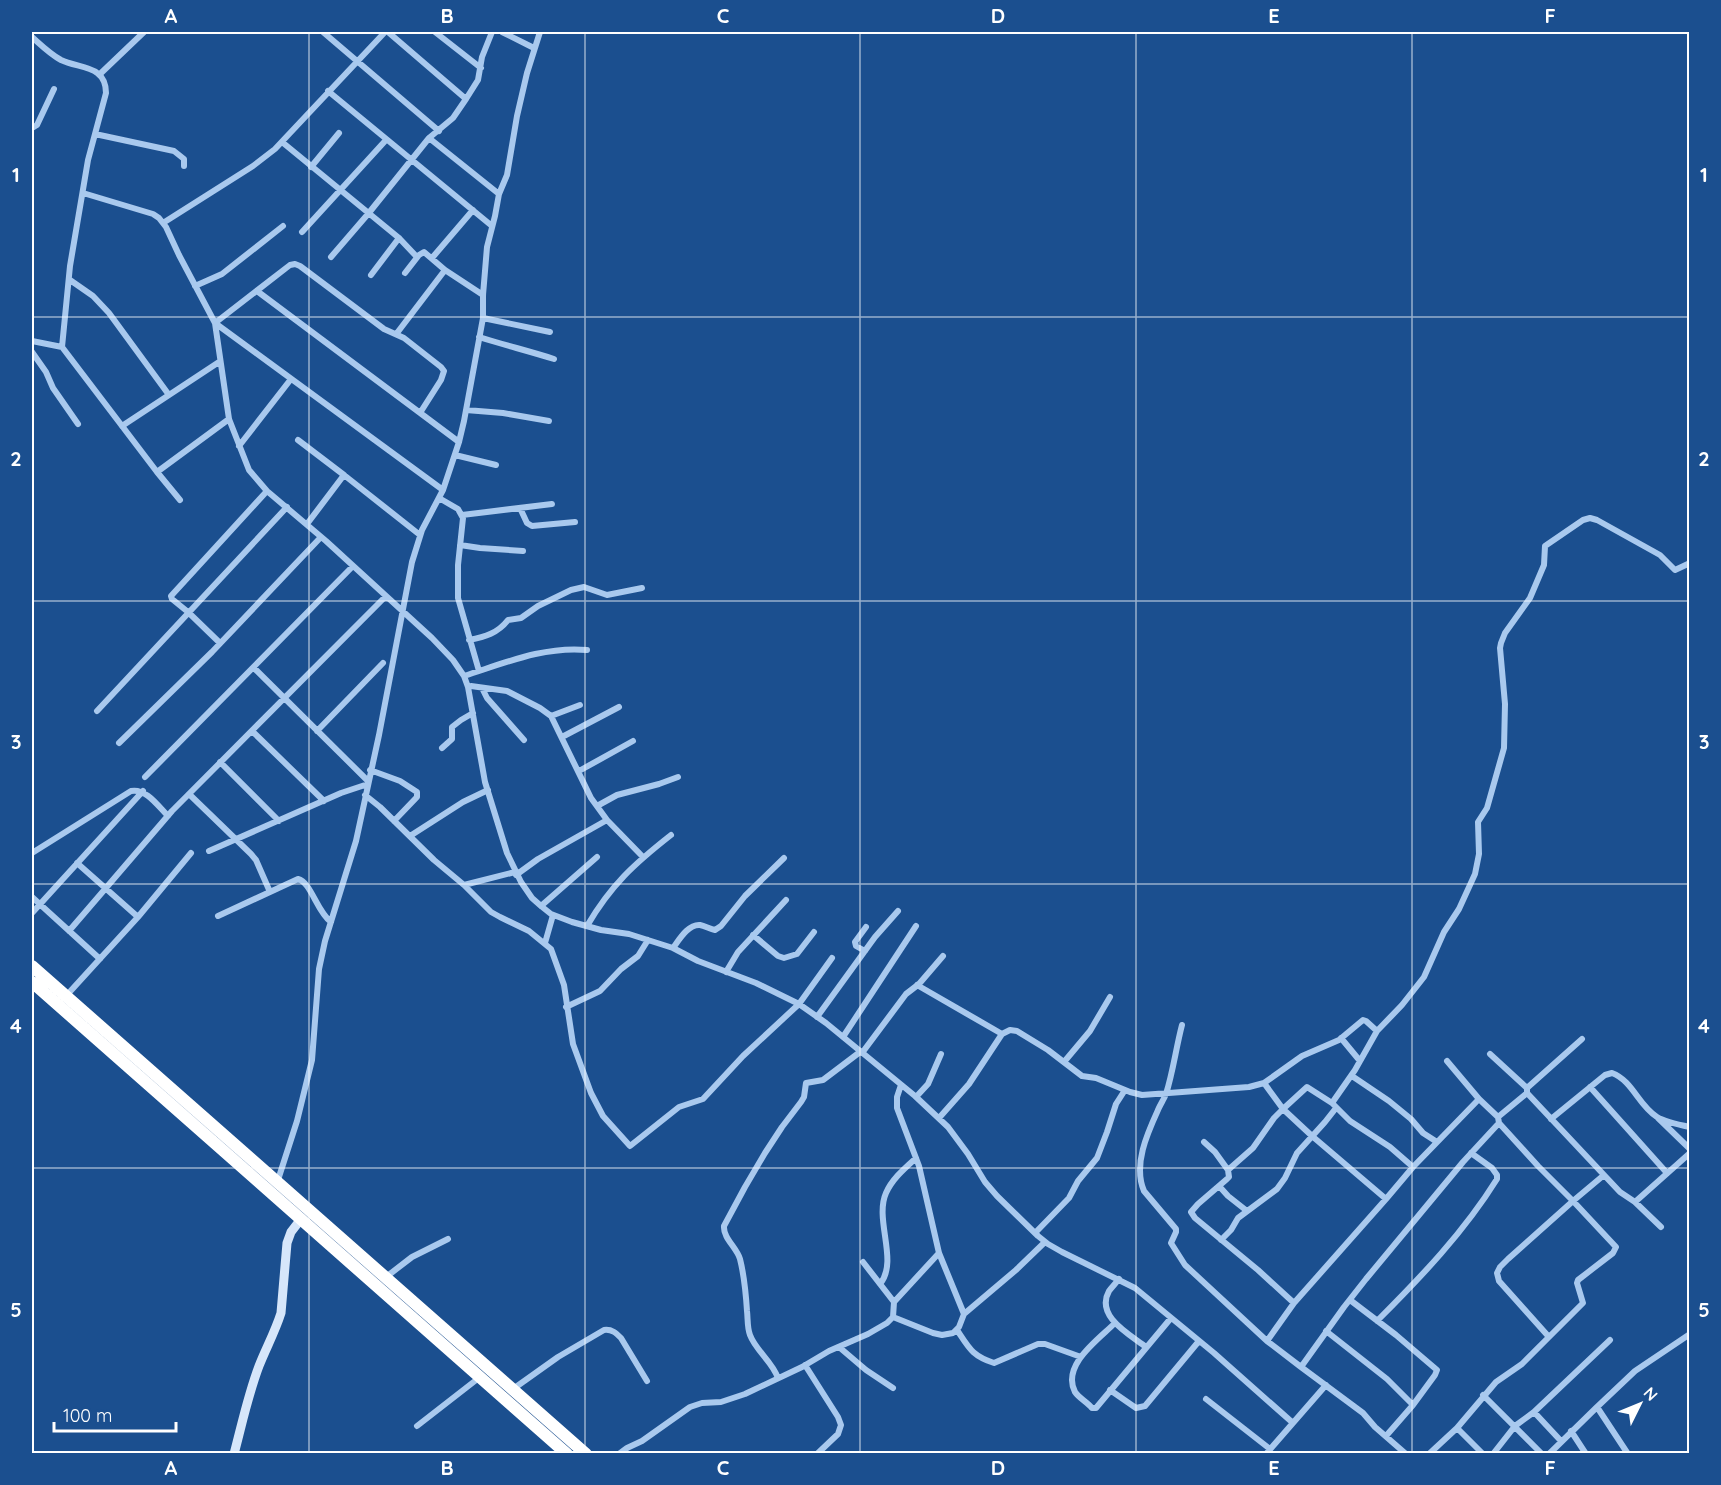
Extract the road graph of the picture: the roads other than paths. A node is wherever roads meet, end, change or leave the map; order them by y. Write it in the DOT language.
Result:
graph roads {
  1 [pos="144,32"];
  2 [pos="323,32"];
  3 [pos="386,32"];
  4 [pos="435,32"];
  5 [pos="492,32"];
  6 [pos="502,32"];
  7 [pos="540,32"];
  8 [pos="32,37"];
  9 [pos="534,48"];
  10 [pos="358,61"];
  11 [pos="481,68"];
  12 [pos="100,75"];
  13 [pos="54,89"];
  14 [pos="328,91"];
  15 [pos="466,99"];
  16 [pos="32,128"];
  17 [pos="439,130"];
  18 [pos="339,133"];
  19 [pos="95,134"];
  20 [pos="429,138"];
  21 [pos="386,140"];
  22 [pos="282,142"];
  23 [pos="411,161"];
  24 [pos="184,166"];
  25 [pos="311,167"];
  26 [pos="340,191"];
  27 [pos="83,193"];
  28 [pos="499,194"];
  29 [pos="473,210"];
  30 [pos="368,214"];
  31 [pos="163,223"];
  32 [pos="283,226"];
  33 [pos="492,226"];
  34 [pos="302,232"];
  35 [pos="399,238"];
  36 [pos="331,257"];
  37 [pos="417,257"];
  38 [pos="432,258"];
  39 [pos="445,270"];
  40 [pos="405,273"];
  41 [pos="371,275"];
  42 [pos="70,280"];
  43 [pos="195,286"];
  44 [pos="257,291"];
  45 [pos="483,295"];
  46 [pos="483,318"];
  47 [pos="215,323"];
  48 [pos="550,332"];
  49 [pos="397,333"];
  50 [pos="479,338"];
  51 [pos="32,341"];
  52 [pos="62,347"];
  53 [pos="32,352"];
  54 [pos="554,359"];
  55 [pos="219,362"];
  56 [pos="291,379"];
  57 [pos="169,395"];
  58 [pos="466,410"];
  59 [pos="420,413"];
  60 [pos="229,419"];
  61 [pos="549,421"];
  62 [pos="78,424"];
  63 [pos="122,426"];
  64 [pos="298,440"];
  65 [pos="459,442"];
  66 [pos="239,446"];
  67 [pos="455,455"];
  68 [pos="496,465"];
  69 [pos="157,471"];
  70 [pos="344,475"];
  71 [pos="443,490"];
  72 [pos="267,491"];
  73 [pos="439,498"];
  74 [pos="180,500"];
  75 [pos="552,504"];
  76 [pos="287,507"];
  77 [pos="520,508"];
  78 [pos="462,514"];
  79 [pos="575,522"];
  80 [pos="307,524"];
  81 [pos="420,535"];
  82 [pos="321,537"];
  83 [pos="460,544"];
  84 [pos="522,551"];
  85 [pos="1689,563"];
  86 [pos="353,566"];
  87 [pos="642,588"];
  88 [pos="386,596"];
  89 [pos="402,611"];
  90 [pos="188,612"];
  91 [pos="469,640"];
  92 [pos="220,643"];
  93 [pos="587,650"];
  94 [pos="383,663"];
  95 [pos="254,668"];
  96 [pos="479,671"];
  97 [pos="464,676"];
  98 [pos="468,687"];
  99 [pos="482,688"];
  100 [pos="284,699"];
  101 [pos="580,705"];
  102 [pos="619,707"];
  103 [pos="97,711"];
  104 [pos="473,713"];
  105 [pos="551,716"];
  106 [pos="252,731"];
  107 [pos="317,731"];
  108 [pos="562,737"];
  109 [pos="525,740"];
  110 [pos="633,741"];
  111 [pos="119,743"];
  112 [pos="442,748"];
  113 [pos="220,762"];
  114 [pos="370,770"];
  115 [pos="579,771"];
  116 [pos="145,777"];
  117 [pos="678,777"];
  118 [pos="368,782"];
  119 [pos="488,790"];
  120 [pos="143,791"];
  121 [pos="189,794"];
  122 [pos="365,795"];
  123 [pos="324,801"];
  124 [pos="597,806"];
  125 [pos="168,816"];
  126 [pos="607,820"];
  127 [pos="279,821"];
  128 [pos="394,821"];
  129 [pos="672,835"];
  130 [pos="410,836"];
  131 [pos="235,840"];
  132 [pos="209,851"];
  133 [pos="32,853"];
  134 [pos="191,853"];
  135 [pos="597,857"];
  136 [pos="643,857"];
  137 [pos="784,858"];
  138 [pos="77,863"];
  139 [pos="515,873"];
  140 [pos="464,885"];
  141 [pos="105,888"];
  142 [pos="270,892"];
  143 [pos="32,897"];
  144 [pos="786,900"];
  145 [pos="40,904"];
  146 [pos="541,906"];
  147 [pos="898,911"];
  148 [pos="32,913"];
  149 [pos="553,915"];
  150 [pos="218,916"];
  151 [pos="138,917"];
  152 [pos="331,922"];
  153 [pos="587,926"];
  154 [pos="916,926"];
  155 [pos="866,927"];
  156 [pos="69,931"];
  157 [pos="814,932"];
  158 [pos="753,935"];
  159 [pos="648,940"];
  160 [pos="545,943"];
  161 [pos="673,948"];
  162 [pos="865,951"];
  163 [pos="943,956"];
  164 [pos="832,958"];
  165 [pos="100,959"];
  166 [pos="32,966"];
  167 [pos="726,972"];
  168 [pos="32,982"];
  169 [pos="917,985"];
  170 [pos="66,997"];
  171 [pos="1110,997"];
  172 [pos="799,1004"];
  173 [pos="566,1007"];
  174 [pos="817,1017"];
  175 [pos="1182,1025"];
  176 [pos="1377,1031"];
  177 [pos="1002,1034"];
  178 [pos="843,1037"];
  179 [pos="1341,1038"];
  180 [pos="1582,1039"];
  181 [pos="861,1052"];
  182 [pos="941,1054"];
  183 [pos="1490,1054"];
  184 [pos="1360,1061"];
  185 [pos="1447,1061"];
  186 [pos="1064,1062"];
  187 [pos="1352,1076"];
  188 [pos="1264,1083"];
  189 [pos="901,1085"];
  190 [pos="1590,1087"];
  191 [pos="1125,1090"];
  192 [pos="1527,1090"];
  193 [pos="1166,1094"];
  194 [pos="916,1097"];
  195 [pos="1479,1099"];
  196 [pos="1334,1106"];
  197 [pos="1283,1109"];
  198 [pos="939,1118"];
  199 [pos="1658,1118"];
  200 [pos="1551,1119"];
  201 [pos="1498,1120"];
  202 [pos="1689,1127"];
  203 [pos="1312,1137"];
  204 [pos="1204,1142"];
  205 [pos="1437,1142"];
  206 [pos="1689,1151"];
  207 [pos="1471,1153"];
  208 [pos="916,1158"];
  209 [pos="1413,1167"];
  210 [pos="1228,1170"];
  211 [pos="1667,1173"];
  212 [pos="1604,1175"];
  213 [pos="1219,1186"];
  214 [pos="274,1187"];
  215 [pos="1386,1199"];
  216 [pos="1573,1202"];
  217 [pos="1635,1202"];
  218 [pos="1247,1211"];
  219 [pos="301,1219"];
  220 [pos="1661,1227"];
  221 [pos="1035,1233"];
  222 [pos="448,1239"];
  223 [pos="1221,1240"];
  224 [pos="1045,1242"];
  225 [pos="939,1253"];
  226 [pos="863,1262"];
  227 [pos="386,1277"];
  228 [pos="1119,1279"];
  229 [pos="880,1284"];
  230 [pos="1350,1299"];
  231 [pos="894,1302"];
  232 [pos="1294,1303"];
  233 [pos="964,1314"];
  234 [pos="893,1317"];
  235 [pos="1171,1318"];
  236 [pos="1377,1321"];
  237 [pos="1115,1323"];
  238 [pos="957,1330"];
  239 [pos="1326,1331"];
  240 [pos="1689,1334"];
  241 [pos="1549,1337"];
  242 [pos="1610,1340"];
  243 [pos="1199,1341"];
  244 [pos="1267,1341"];
  245 [pos="839,1347"];
  246 [pos="1146,1347"];
  247 [pos="1081,1357"];
  248 [pos="805,1365"];
  249 [pos="1301,1367"];
  250 [pos="480,1377"];
  251 [pos="778,1378"];
  252 [pos="647,1381"];
  253 [pos="1326,1385"];
  254 [pos="893,1388"];
  255 [pos="513,1389"];
  256 [pos="1110,1390"];
  257 [pos="1484,1395"];
  258 [pos="1206,1399"];
  259 [pos="1413,1405"];
  260 [pos="1597,1407"];
  261 [pos="1534,1412"];
  262 [pos="1293,1424"];
  263 [pos="417,1426"];
  264 [pos="1515,1426"];
  265 [pos="1457,1428"];
  266 [pos="1571,1431"];
  267 [pos="1386,1436"];
  268 [pos="1561,1441"];
  269 [pos="1268,1451"];
  270 [pos="234,1454"];
  271 [pos="567,1454"];
  272 [pos="586,1454"];
  273 [pos="619,1454"];
  274 [pos="817,1454"];
  275 [pos="1406,1454"];
  276 [pos="1429,1454"];
  277 [pos="1483,1454"];
  278 [pos="1493,1454"];
  279 [pos="1542,1454"];
  280 [pos="1549,1454"];
  281 [pos="1586,1454"];
  282 [pos="1628,1454"];
  1 -- 12 [label="street"];
  2 -- 10 [label="street"];
  3 -- 10 [label="street"];
  3 -- 15 [label="street"];
  4 -- 11 [label="street"];
  5 -- 11 [label="street"];
  6 -- 9 [label="street"];
  7 -- 9 [label="street"];
  8 -- 12 [label="street"];
  9 -- 28 [label="street"];
  10 -- 14 [label="street"];
  10 -- 17 [label="street"];
  11 -- 15 [label="street"];
  12 -- 19 [label="street"];
  13 -- 16 [label="street"];
  14 -- 21 [label="street"];
  14 -- 22 [label="street"];
  15 -- 17 [label="street"];
  17 -- 20 [label="street"];
  18 -- 25 [label="street"];
  19 -- 24 [label="street"];
  19 -- 27 [label="street"];
  20 -- 23 [label="street"];
  20 -- 28 [label="street"];
  21 -- 23 [label="street"];
  21 -- 26 [label="street"];
  22 -- 25 [label="street"];
  22 -- 31 [label="street"];
  23 -- 29 [label="street"];
  23 -- 30 [label="street"];
  25 -- 26 [label="street"];
  26 -- 30 [label="street"];
  26 -- 34 [label="street"];
  27 -- 31 [label="street"];
  27 -- 42 [label="street"];
  28 -- 33 [label="street"];
  29 -- 33 [label="street"];
  29 -- 38 [label="street"];
  30 -- 35 [label="street"];
  30 -- 36 [label="street"];
  31 -- 43 [label="street"];
  32 -- 43 [label="street"];
  33 -- 45 [label="street"];
  35 -- 37 [label="street"];
  35 -- 41 [label="street"];
  37 -- 38 [label="street"];
  37 -- 40 [label="street"];
  38 -- 39 [label="street"];
  39 -- 45 [label="street"];
  39 -- 49 [label="street"];
  42 -- 52 [label="street"];
  42 -- 57 [label="street"];
  43 -- 47 [label="street"];
  44 -- 47 [label="street"];
  44 -- 49 [label="street"];
  44 -- 59 [label="street"];
  45 -- 46 [label="street"];
  46 -- 48 [label="street"];
  46 -- 50 [label="street"];
  47 -- 55 [label="street"];
  47 -- 56 [label="street"];
  49 -- 59 [label="street"];
  50 -- 54 [label="street"];
  50 -- 58 [label="street"];
  51 -- 52 [label="street"];
  52 -- 63 [label="street"];
  53 -- 62 [label="street"];
  55 -- 57 [label="street"];
  55 -- 60 [label="street"];
  56 -- 66 [label="street"];
  56 -- 71 [label="street"];
  57 -- 63 [label="street"];
  58 -- 61 [label="street"];
  58 -- 65 [label="street"];
  59 -- 65 [label="street"];
  60 -- 66 [label="street"];
  60 -- 69 [label="street"];
  63 -- 69 [label="street"];
  64 -- 70 [label="street"];
  65 -- 67 [label="street"];
  66 -- 72 [label="street"];
  67 -- 68 [label="street"];
  67 -- 71 [label="street"];
  69 -- 74 [label="street"];
  70 -- 80 [label="street"];
  70 -- 81 [label="street"];
  71 -- 73 [label="street"];
  72 -- 76 [label="street"];
  72 -- 90 [label="street"];
  73 -- 78 [label="street"];
  73 -- 81 [label="street"];
  75 -- 77 [label="street"];
  76 -- 80 [label="street"];
  76 -- 90 [label="street"];
  77 -- 78 [label="street"];
  77 -- 79 [label="street"];
  78 -- 83 [label="street"];
  80 -- 82 [label="street"];
  81 -- 89 [label="street"];
  82 -- 86 [label="street"];
  82 -- 92 [label="street"];
  83 -- 84 [label="street"];
  83 -- 91 [label="street"];
  85 -- 176 [label="street"];
  86 -- 88 [label="street"];
  86 -- 95 [label="street"];
  87 -- 91 [label="street"];
  88 -- 89 [label="street"];
  88 -- 100 [label="street"];
  89 -- 97 [label="street"];
  89 -- 114 [label="street"];
  90 -- 92 [label="street"];
  90 -- 103 [label="street"];
  91 -- 96 [label="street"];
  92 -- 111 [label="street"];
  93 -- 96 [label="street"];
  94 -- 107 [label="street"];
  95 -- 100 [label="street"];
  95 -- 116 [label="street"];
  96 -- 97 [label="street"];
  97 -- 98 [label="street"];
  98 -- 99 [label="street"];
  98 -- 104 [label="street"];
  99 -- 105 [label="street"];
  99 -- 109 [label="street"];
  100 -- 106 [label="street"];
  100 -- 107 [label="street"];
  101 -- 105 [label="street"];
  102 -- 108 [label="street"];
  104 -- 112 [label="street"];
  104 -- 119 [label="street"];
  105 -- 108 [label="street"];
  106 -- 113 [label="street"];
  106 -- 123 [label="street"];
  107 -- 118 [label="street"];
  108 -- 115 [label="street"];
  110 -- 115 [label="street"];
  113 -- 121 [label="street"];
  113 -- 127 [label="street"];
  114 -- 118 [label="street"];
  114 -- 128 [label="street"];
  115 -- 124 [label="street"];
  117 -- 124 [label="street"];
  118 -- 122 [label="street"];
  118 -- 123 [label="street"];
  119 -- 130 [label="street"];
  119 -- 139 [label="street"];
  120 -- 125 [label="street"];
  120 -- 133 [label="street"];
  120 -- 138 [label="street"];
  121 -- 125 [label="street"];
  121 -- 131 [label="street"];
  122 -- 128 [label="street"];
  122 -- 152 [label="street"];
  123 -- 127 [label="street"];
  124 -- 126 [label="street"];
  125 -- 141 [label="street"];
  126 -- 136 [label="street"];
  126 -- 139 [label="street"];
  127 -- 131 [label="street"];
  128 -- 130 [label="street"];
  129 -- 136 [label="street"];
  130 -- 140 [label="street"];
  131 -- 132 [label="street"];
  131 -- 142 [label="street"];
  134 -- 151 [label="street"];
  135 -- 146 [label="street"];
  136 -- 153 [label="street"];
  137 -- 161 [label="street"];
  138 -- 141 [label="street"];
  138 -- 145 [label="street"];
  139 -- 140 [label="street"];
  139 -- 146 [label="street"];
  140 -- 160 [label="street"];
  141 -- 151 [label="street"];
  141 -- 156 [label="street"];
  142 -- 150 [label="street"];
  142 -- 152 [label="street"];
  143 -- 145 [label="street"];
  144 -- 158 [label="street"];
  145 -- 148 [label="street"];
  145 -- 156 [label="street"];
  146 -- 149 [label="street"];
  147 -- 162 [label="street"];
  149 -- 153 [label="street"];
  149 -- 160 [label="street"];
  151 -- 165 [label="street"];
  152 -- 214 [label="street"];
  153 -- 159 [label="street"];
  154 -- 178 [label="street"];
  155 -- 162 [label="street"];
  156 -- 165 [label="street"];
  157 -- 158 [label="street"];
  158 -- 167 [label="street"];
  159 -- 161 [label="street"];
  159 -- 173 [label="street"];
  160 -- 173 [label="street"];
  161 -- 167 [label="street"];
  162 -- 174 [label="street"];
  163 -- 169 [label="street"];
  164 -- 172 [label="street"];
  165 -- 170 [label="street"];
  166 -- 170 [label="highway"];
  167 -- 172 [label="street"];
  168 -- 214 [label="highway"];
  169 -- 177 [label="street"];
  169 -- 181 [label="street"];
  170 -- 214 [label="highway"];
  171 -- 186 [label="street"];
  172 -- 173 [label="street"];
  172 -- 174 [label="street"];
  174 -- 178 [label="street"];
  175 -- 193 [label="street"];
  176 -- 179 [label="street"];
  176 -- 184 [label="street"];
  177 -- 186 [label="street"];
  177 -- 198 [label="street"];
  178 -- 181 [label="street"];
  179 -- 184 [label="street"];
  179 -- 188 [label="street"];
  180 -- 192 [label="street"];
  181 -- 189 [label="street"];
  181 -- 251 [label="street"];
  182 -- 194 [label="street"];
  183 -- 192 [label="street"];
  184 -- 187 [label="street"];
  185 -- 195 [label="street"];
  186 -- 191 [label="street"];
  187 -- 196 [label="street"];
  187 -- 205 [label="street"];
  188 -- 193 [label="street"];
  188 -- 197 [label="street"];
  189 -- 194 [label="street"];
  189 -- 208 [label="street"];
  190 -- 199 [label="street"];
  190 -- 200 [label="street"];
  190 -- 211 [label="street"];
  191 -- 193 [label="street"];
  191 -- 221 [label="street"];
  192 -- 200 [label="street"];
  192 -- 201 [label="street"];
  193 -- 244 [label="street"];
  194 -- 198 [label="street"];
  195 -- 201 [label="street"];
  195 -- 205 [label="street"];
  196 -- 197 [label="street"];
  196 -- 203 [label="street"];
  196 -- 209 [label="street"];
  197 -- 203 [label="street"];
  197 -- 210 [label="street"];
  198 -- 221 [label="street"];
  199 -- 202 [label="street"];
  199 -- 206 [label="street"];
  200 -- 212 [label="street"];
  201 -- 207 [label="street"];
  201 -- 216 [label="street"];
  203 -- 215 [label="street"];
  203 -- 218 [label="street"];
  204 -- 210 [label="street"];
  205 -- 209 [label="street"];
  206 -- 211 [label="street"];
  207 -- 230 [label="street"];
  207 -- 236 [label="street"];
  208 -- 225 [label="street"];
  208 -- 229 [label="street"];
  209 -- 215 [label="street"];
  210 -- 213 [label="street"];
  211 -- 217 [label="street"];
  212 -- 216 [label="street"];
  212 -- 217 [label="street"];
  213 -- 218 [label="street"];
  213 -- 223 [label="street"];
  214 -- 219 [label="highway"];
  214 -- 227 [label="highway"];
  215 -- 232 [label="street"];
  216 -- 241 [label="street"];
  216 -- 241 [label="street"];
  217 -- 220 [label="street"];
  218 -- 223 [label="street"];
  219 -- 250 [label="highway"];
  219 -- 270 [label="street"];
  221 -- 224 [label="street"];
  222 -- 227 [label="street"];
  223 -- 232 [label="street"];
  224 -- 228 [label="street"];
  224 -- 233 [label="street"];
  225 -- 231 [label="street"];
  225 -- 233 [label="street"];
  226 -- 229 [label="street"];
  227 -- 255 [label="highway"];
  228 -- 235 [label="street"];
  228 -- 237 [label="street"];
  229 -- 231 [label="street"];
  230 -- 236 [label="street"];
  230 -- 239 [label="street"];
  231 -- 234 [label="street"];
  232 -- 244 [label="street"];
  233 -- 238 [label="street"];
  234 -- 238 [label="street"];
  234 -- 245 [label="street"];
  235 -- 243 [label="street"];
  235 -- 246 [label="street"];
  236 -- 259 [label="street"];
  237 -- 246 [label="street"];
  237 -- 247 [label="street"];
  238 -- 247 [label="street"];
  239 -- 249 [label="street"];
  239 -- 259 [label="street"];
  240 -- 260 [label="street"];
  241 -- 257 [label="street"];
  242 -- 261 [label="street"];
  243 -- 256 [label="street"];
  243 -- 262 [label="street"];
  244 -- 249 [label="street"];
  245 -- 248 [label="street"];
  245 -- 254 [label="street"];
  246 -- 256 [label="street"];
  247 -- 256 [label="street"];
  248 -- 251 [label="street"];
  248 -- 274 [label="street"];
  249 -- 253 [label="street"];
  250 -- 263 [label="street"];
  250 -- 271 [label="highway"];
  251 -- 273 [label="street"];
  252 -- 255 [label="street"];
  253 -- 262 [label="street"];
  253 -- 267 [label="street"];
  255 -- 272 [label="highway"];
  257 -- 264 [label="street"];
  257 -- 265 [label="street"];
  258 -- 269 [label="street"];
  259 -- 267 [label="street"];
  260 -- 266 [label="street"];
  260 -- 282 [label="street"];
  261 -- 264 [label="street"];
  261 -- 268 [label="street"];
  262 -- 269 [label="street"];
  264 -- 278 [label="street"];
  264 -- 279 [label="street"];
  265 -- 276 [label="street"];
  265 -- 277 [label="street"];
  266 -- 268 [label="street"];
  266 -- 281 [label="street"];
  267 -- 275 [label="street"];
  268 -- 280 [label="street"];
}
